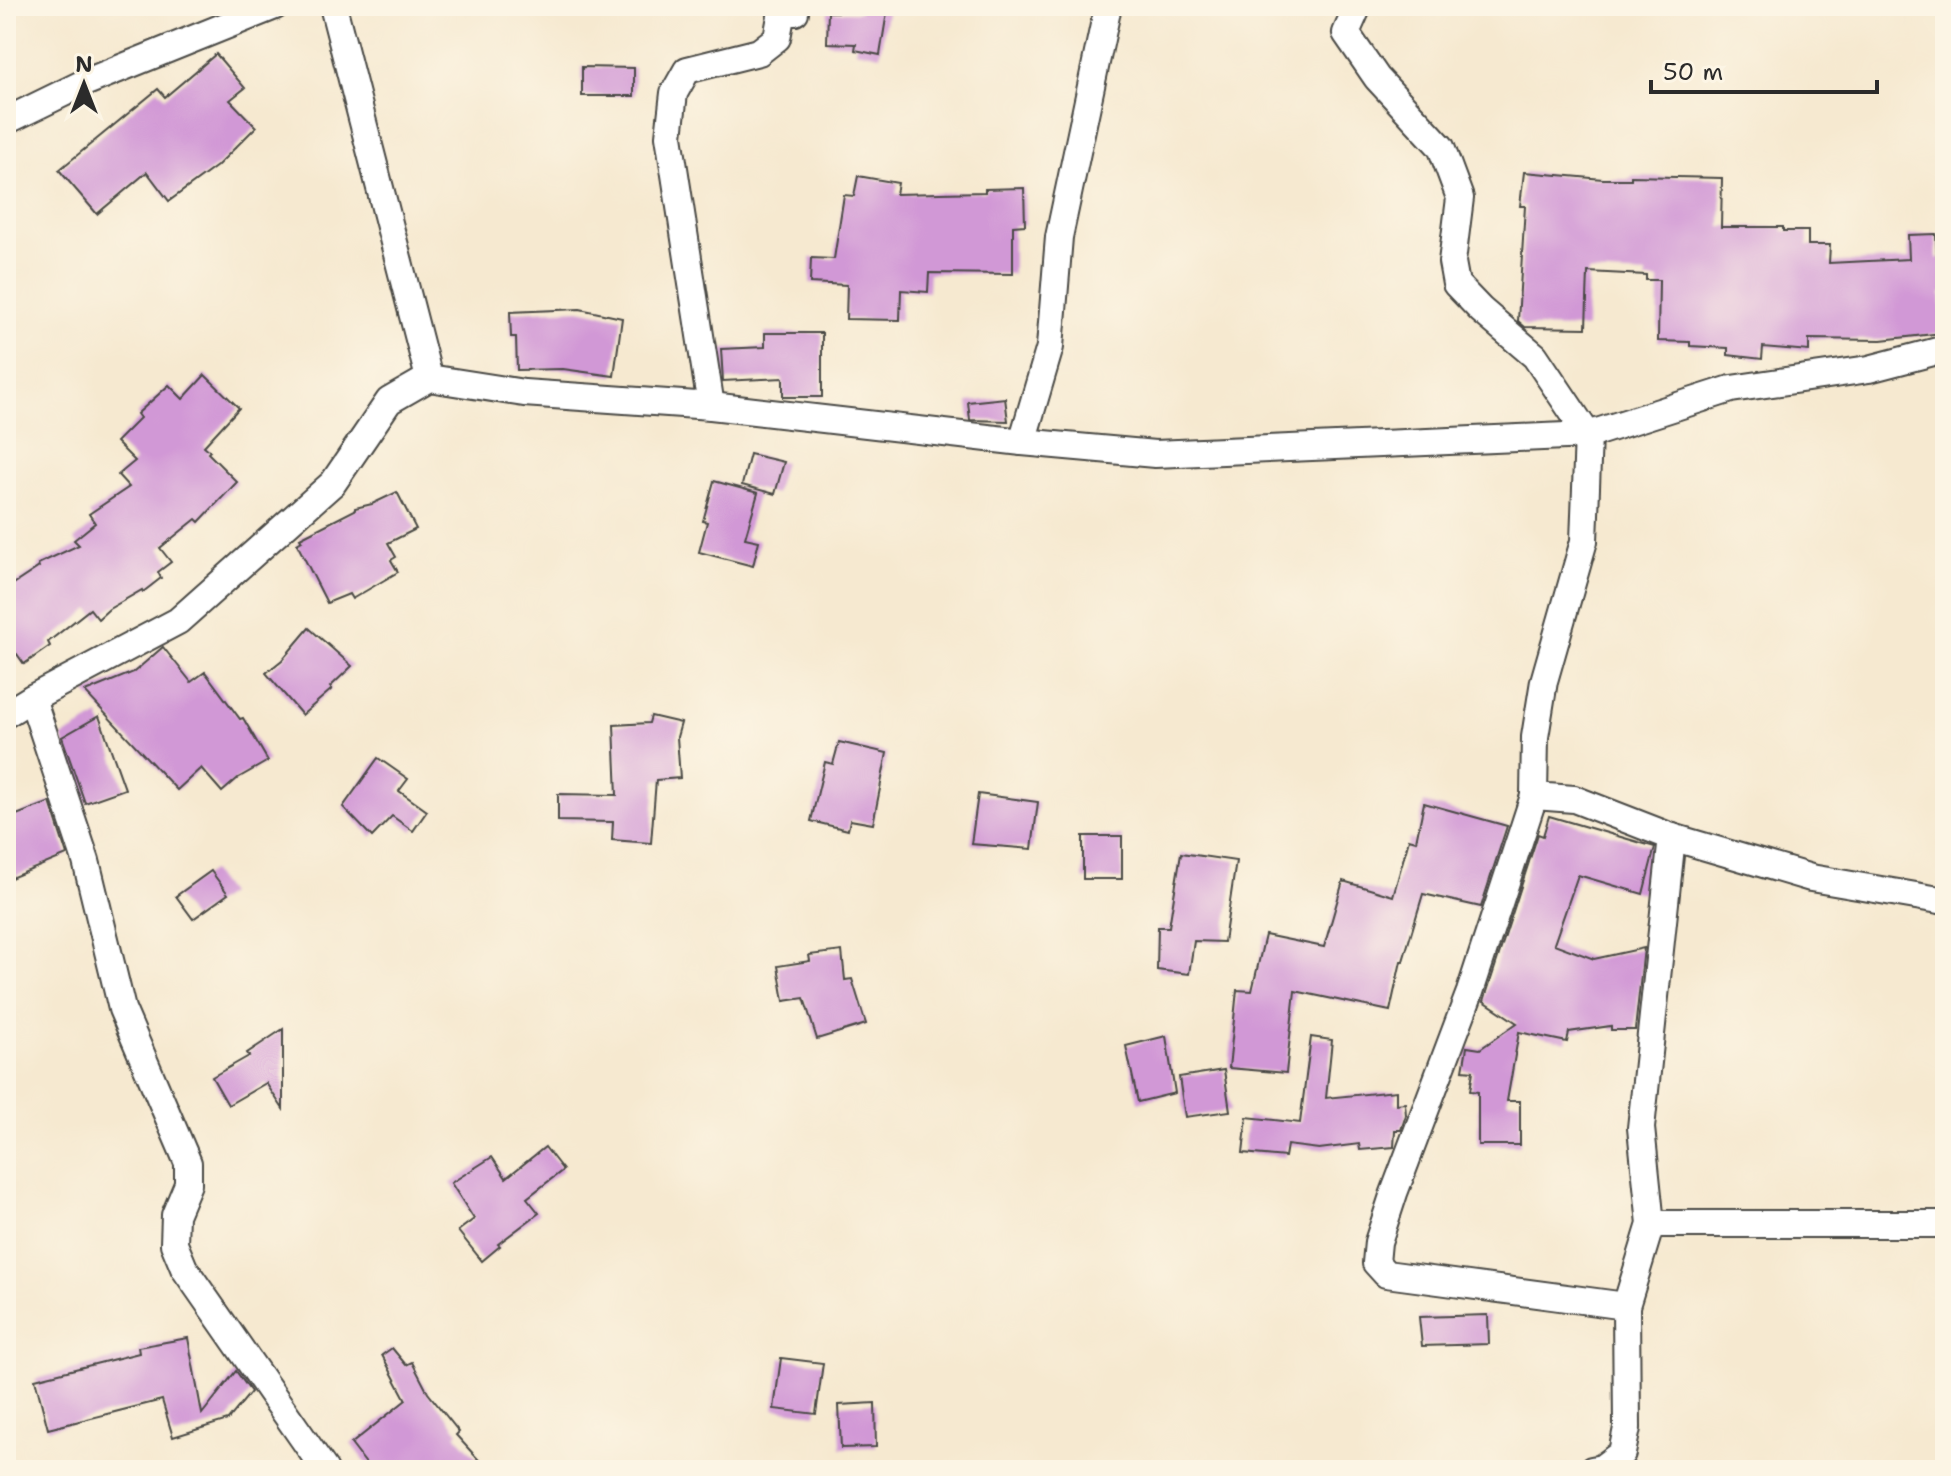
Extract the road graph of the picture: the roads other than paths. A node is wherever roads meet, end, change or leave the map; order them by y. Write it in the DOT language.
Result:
graph roads {
  1 [pos="275,6"];
  2 [pos="333,6"];
  3 [pos="794,6"];
  4 [pos="1108,6"];
  5 [pos="1358,6"];
  6 [pos="6,121"];
  7 [pos="1945,349"];
  8 [pos="429,378"];
  9 [pos="711,406"];
  10 [pos="1588,435"];
  11 [pos="1022,442"];
  12 [pos="32,698"];
  13 [pos="6,714"];
  14 [pos="1534,796"];
  15 [pos="1672,837"];
  16 [pos="1945,901"];
  17 [pos="1651,1224"];
  18 [pos="1945,1224"];
  19 [pos="1626,1306"];
  20 [pos="325,1470"];
  21 [pos="1592,1470"];
  1 -- 6 [label="street"];
  2 -- 8 [label="street"];
  3 -- 9 [label="street"];
  4 -- 11 [label="street"];
  5 -- 10 [label="street"];
  7 -- 10 [label="street"];
  8 -- 9 [label="street"];
  8 -- 12 [label="street"];
  9 -- 11 [label="street"];
  10 -- 11 [label="street"];
  10 -- 14 [label="street"];
  12 -- 13 [label="street"];
  12 -- 20 [label="street"];
  14 -- 15 [label="street"];
  14 -- 19 [label="street"];
  15 -- 16 [label="street"];
  15 -- 17 [label="street"];
  17 -- 18 [label="street"];
  17 -- 19 [label="street"];
  19 -- 21 [label="street"];
}
